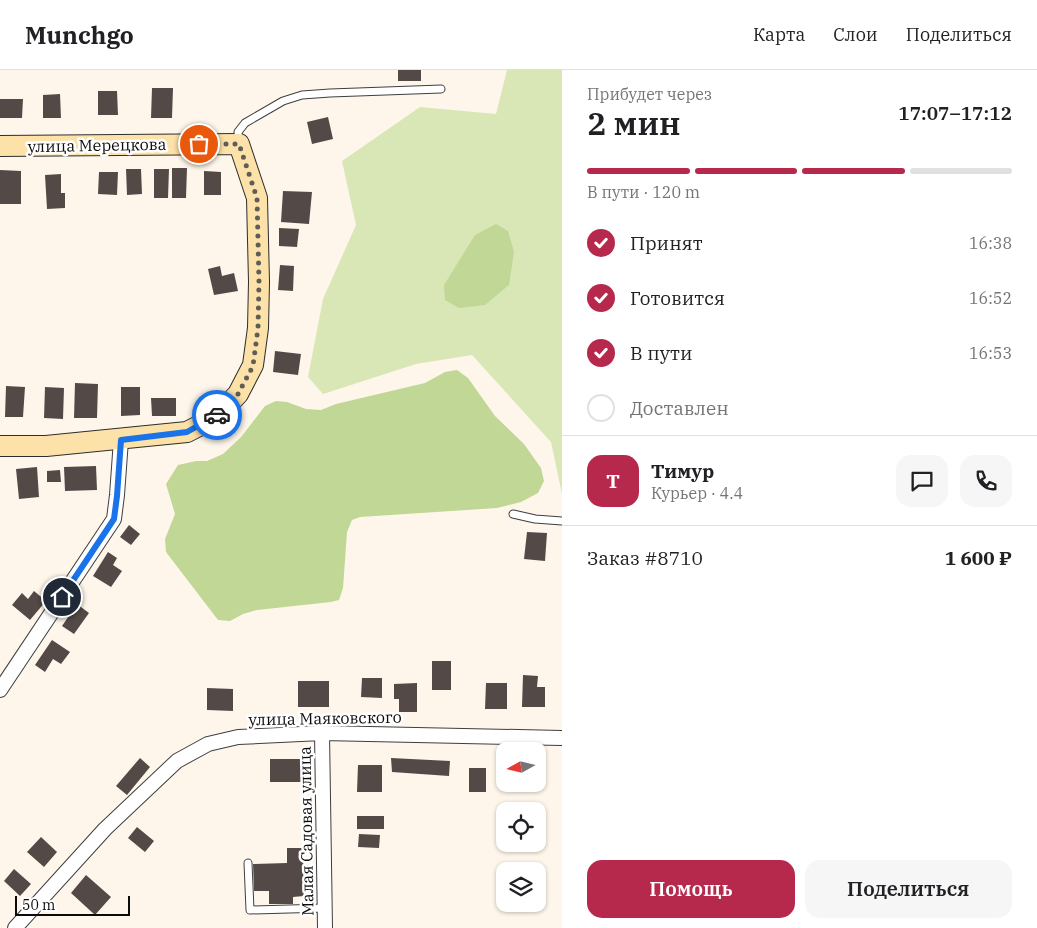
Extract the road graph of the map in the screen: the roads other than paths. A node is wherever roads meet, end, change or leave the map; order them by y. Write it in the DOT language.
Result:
graph roads {
  1 [pos="441,89"];
  2 [pos="239,144"];
  3 [pos="0,146"];
  4 [pos="121,440"];
  5 [pos="0,446"];
  6 [pos="513,514"];
  7 [pos="562,521"];
  8 [pos="0,690"];
  9 [pos="322,733"];
  10 [pos="562,738"];
  11 [pos="248,863"];
  12 [pos="325,908"];
  13 [pos="15,928"];
  14 [pos="325,928"];
  1 -- 2 [label="lane"];
  2 -- 3 [label="street, улица Мерецкова"];
  2 -- 4 [label="street"];
  4 -- 5 [label="street"];
  4 -- 8 [label="street"];
  6 -- 7 [label="lane"];
  9 -- 10 [label="street, улица Маяковского"];
  9 -- 12 [label="street, Малая Садовая улица"];
  9 -- 13 [label="street, улица Маяковского"];
  11 -- 12 [label="lane"];
  12 -- 14 [label="street, Малая Садовая улица"];
}
